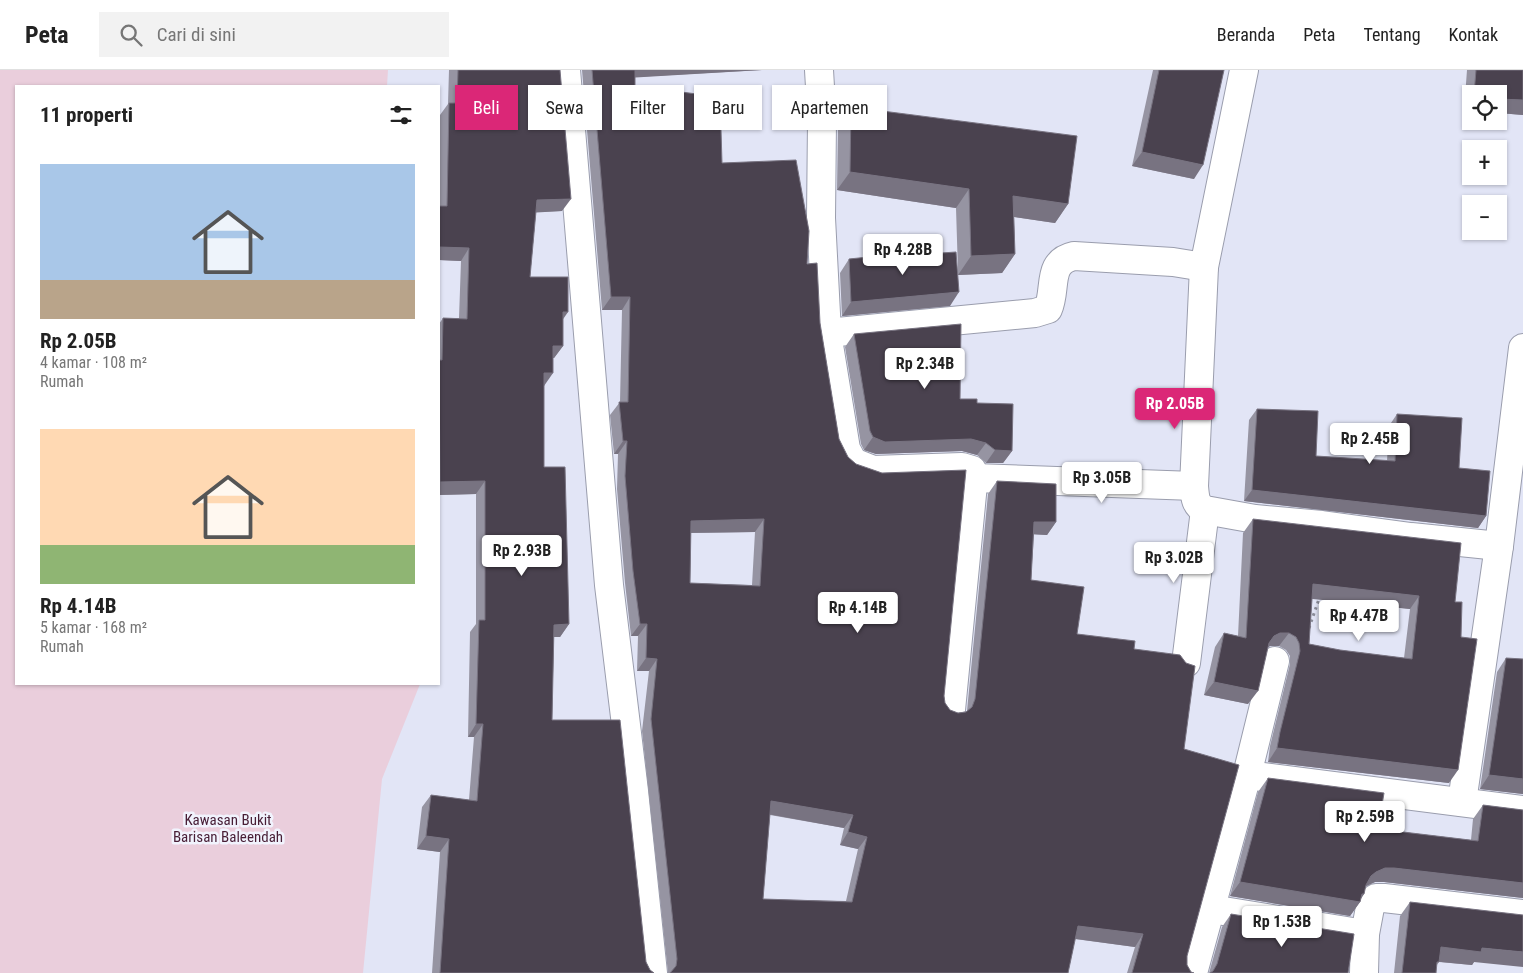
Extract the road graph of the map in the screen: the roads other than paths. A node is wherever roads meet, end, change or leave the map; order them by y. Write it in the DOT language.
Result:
graph roads {
  1 [pos="566,70"];
  2 [pos="819,70"];
  3 [pos="1244,70"];
  4 [pos="1204,268"];
  5 [pos="827,333"];
  6 [pos="1523,348"];
  7 [pos="1516,470"];
  8 [pos="974,478"];
  9 [pos="1200,498"];
  10 [pos="1499,546"];
  11 [pos="1275,661"];
  12 [pos="1186,662"];
  13 [pos="951,710"];
  14 [pos="1247,775"];
  15 [pos="1462,802"];
  16 [pos="1523,810"];
  17 [pos="1211,909"];
  18 [pos="1523,914"];
  19 [pos="1365,934"];
  20 [pos="653,973"];
  21 [pos="1193,973"];
  22 [pos="1364,973"];
  1 -- 20 [label="street"];
  2 -- 5 [label="street"];
  3 -- 4 [label="street"];
  4 -- 5 [label="street"];
  4 -- 9 [label="street"];
  5 -- 8 [label="street"];
  6 -- 7 [label="street"];
  7 -- 10 [label="street"];
  8 -- 9 [label="street"];
  8 -- 13 [label="street"];
  9 -- 10 [label="street"];
  9 -- 12 [label="street"];
  10 -- 15 [label="street"];
  11 -- 14 [label="street"];
  14 -- 15 [label="street"];
  14 -- 17 [label="street"];
  15 -- 16 [label="street"];
  17 -- 19 [label="street"];
  17 -- 21 [label="street"];
  18 -- 19 [label="street"];
  19 -- 22 [label="street"];
}
